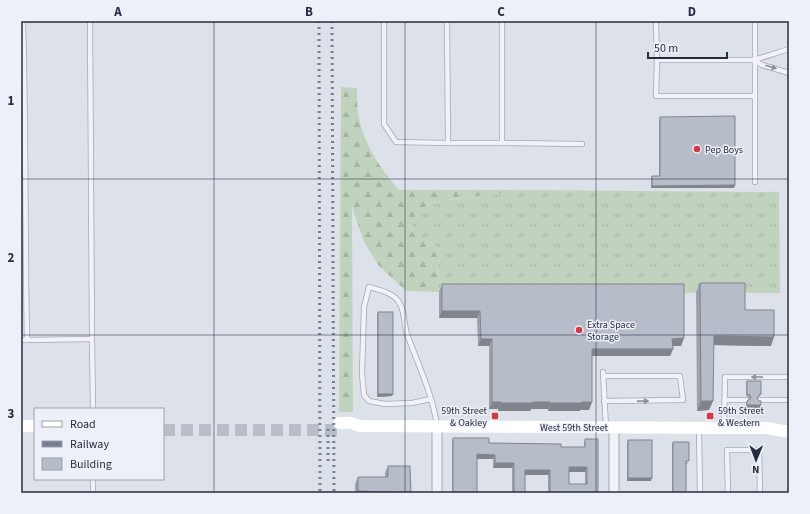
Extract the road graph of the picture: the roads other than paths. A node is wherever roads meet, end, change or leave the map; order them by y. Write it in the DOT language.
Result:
graph roads {
  1 [pos="24,21"];
  2 [pos="90,21"];
  3 [pos="384,21"];
  4 [pos="447,21"];
  5 [pos="502,21"];
  6 [pos="656,21"];
  7 [pos="755,21"];
  8 [pos="789,49"];
  9 [pos="657,60"];
  10 [pos="754,60"];
  11 [pos="789,73"];
  12 [pos="755,96"];
  13 [pos="448,142"];
  14 [pos="502,143"];
  15 [pos="582,144"];
  16 [pos="756,182"];
  17 [pos="92,339"];
  18 [pos="21,340"];
  19 [pos="27,340"];
  20 [pos="789,377"];
  21 [pos="431,399"];
  22 [pos="725,400"];
  23 [pos="746,400"];
  24 [pos="760,400"];
  25 [pos="789,400"];
  26 [pos="604,401"];
  27 [pos="92,408"];
  28 [pos="21,426"];
  29 [pos="34,426"];
  30 [pos="339,426"];
  31 [pos="437,427"];
  32 [pos="610,427"];
  33 [pos="699,428"];
  34 [pos="724,428"];
  35 [pos="789,432"];
  36 [pos="93,480"];
  37 [pos="93,493"];
  38 [pos="437,493"];
  39 [pos="614,493"];
  40 [pos="700,493"];
  41 [pos="728,493"];
  42 [pos="760,493"];
  1 -- 19 [label="lane"];
  2 -- 17 [label="lane"];
  3 -- 13 [label="lane"];
  4 -- 13 [label="lane"];
  5 -- 14 [label="lane"];
  6 -- 9 [label="lane"];
  7 -- 10 [label="lane"];
  8 -- 10 [label="lane"];
  9 -- 10 [label="lane"];
  9 -- 12 [label="lane"];
  10 -- 11 [label="lane, one-way"];
  10 -- 12 [label="lane"];
  12 -- 16 [label="lane"];
  13 -- 14 [label="lane"];
  14 -- 15 [label="lane"];
  17 -- 19 [label="lane"];
  17 -- 27 [label="lane"];
  18 -- 19 [label="lane"];
  20 -- 22 [label="lane, one-way"];
  21 -- 21 [label="lane"];
  21 -- 31 [label="lane"];
  22 -- 23 [label="lane"];
  22 -- 34 [label="lane"];
  24 -- 25 [label="lane"];
  26 -- 26 [label="lane, one-way"];
  26 -- 32 [label="lane"];
  28 -- 29 [label="street"];
  30 -- 31 [label="street, West 59th Street"];
  31 -- 32 [label="street, West 59th Street"];
  31 -- 38 [label="street"];
  32 -- 33 [label="street, West 59th Street"];
  32 -- 39 [label="street"];
  33 -- 34 [label="street, West 59th Street"];
  33 -- 40 [label="lane"];
  34 -- 35 [label="street, West 59th Street"];
  36 -- 37 [label="lane"];
  41 -- 42 [label="lane"];
}
